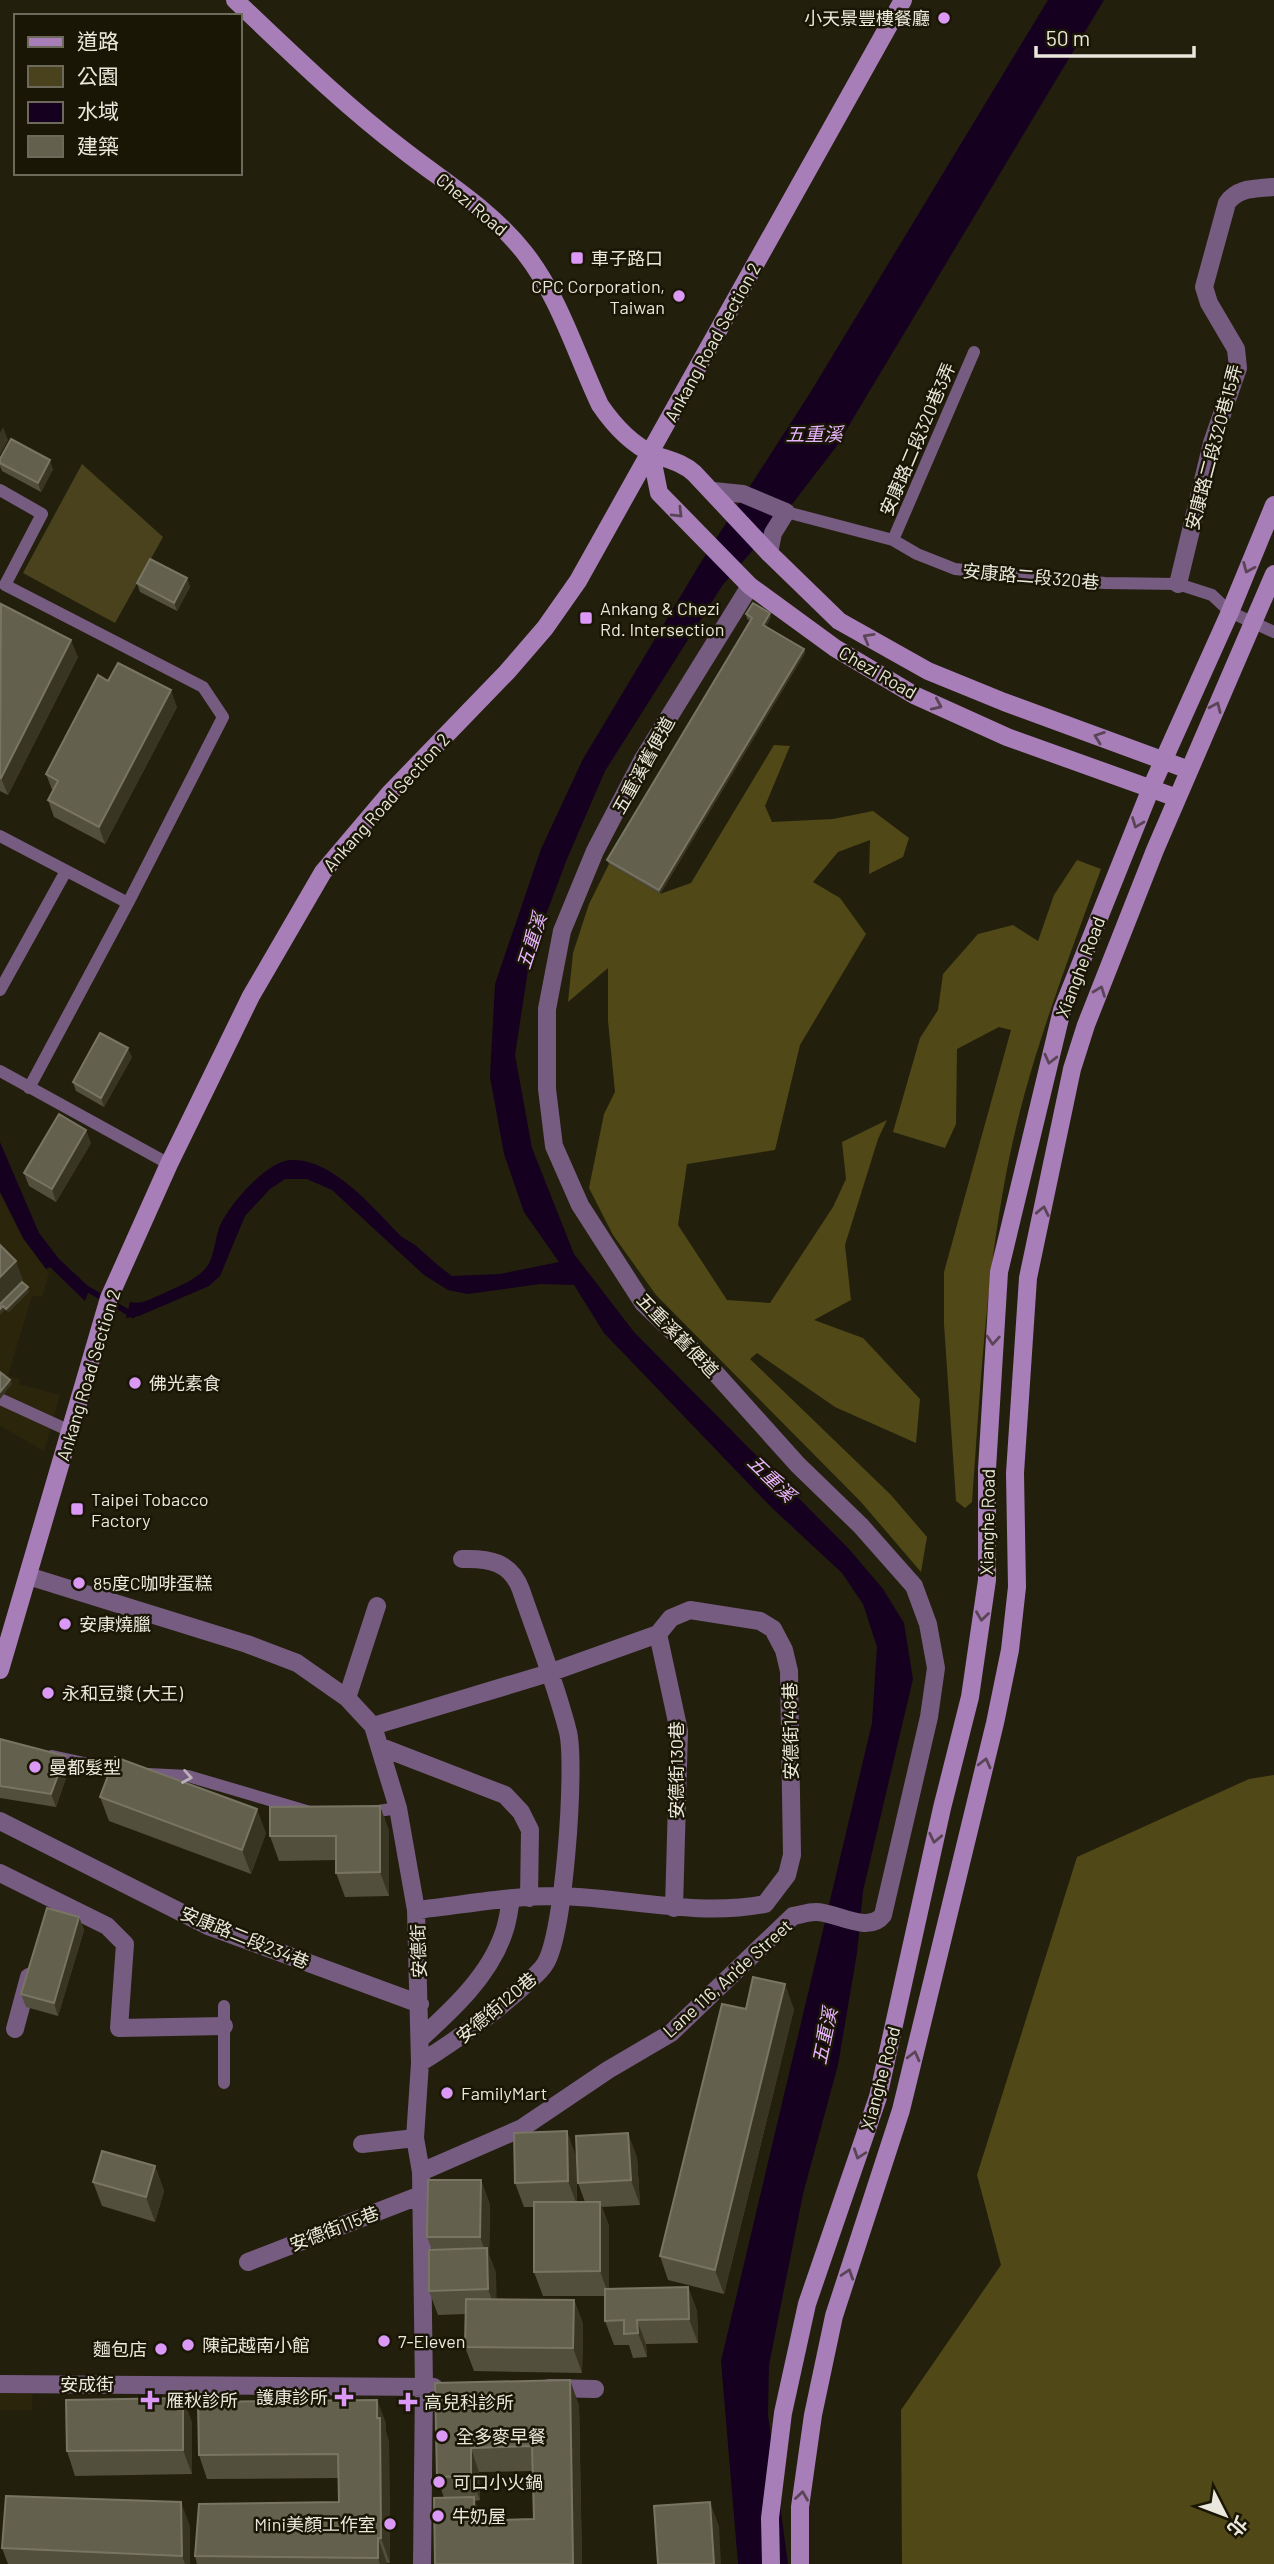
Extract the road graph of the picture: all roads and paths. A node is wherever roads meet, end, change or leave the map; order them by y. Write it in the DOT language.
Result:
graph roads {
  1 [pos="235,0"];
  2 [pos="903,0"];
  3 [pos="1273,187"];
  4 [pos="974,352"];
  5 [pos="651,453"];
  6 [pos="0,490"];
  7 [pos="713,491"];
  8 [pos="1274,505"];
  9 [pos="786,512"];
  10 [pos="893,540"];
  11 [pos="769,554"];
  12 [pos="1274,574"];
  13 [pos="1178,584"];
  14 [pos="750,586"];
  15 [pos="3,589"];
  16 [pos="1230,611"];
  17 [pos="1254,624"];
  18 [pos="1274,632"];
  19 [pos="1163,760"];
  20 [pos="1189,770"];
  21 [pos="1151,788"];
  22 [pos="1177,798"];
  23 [pos="0,836"];
  24 [pos="66,871"];
  25 [pos="128,903"];
  26 [pos="0,990"];
  27 [pos="0,1071"];
  28 [pos="30,1088"];
  29 [pos="169,1164"];
  30 [pos="0,1399"];
  31 [pos="71,1431"];
  32 [pos="462,1559"];
  33 [pos="28,1576"];
  34 [pos="377,1606"];
  35 [pos="658,1634"];
  36 [pos="0,1670"];
  37 [pos="549,1673"];
  38 [pos="347,1698"];
  39 [pos="373,1726"];
  40 [pos="381,1747"];
  41 [pos="37,1753"];
  42 [pos="398,1808"];
  43 [pos="317,1814"];
  44 [pos="357,1814"];
  45 [pos="0,1821"];
  46 [pos="0,1873"];
  47 [pos="561,1896"];
  48 [pos="520,1899"];
  49 [pos="674,1908"];
  50 [pos="416,1910"];
  51 [pos="816,1912"];
  52 [pos="33,1963"];
  53 [pos="420,2004"];
  54 [pos="224,2006"];
  55 [pos="224,2026"];
  56 [pos="15,2029"];
  57 [pos="420,2039"];
  58 [pos="420,2063"];
  59 [pos="224,2083"];
  60 [pos="415,2138"];
  61 [pos="362,2144"];
  62 [pos="421,2172"];
  63 [pos="421,2195"];
  64 [pos="248,2262"];
  65 [pos="0,2384"];
  66 [pos="424,2387"];
  67 [pos="450,2387"];
  68 [pos="529,2388"];
  69 [pos="594,2389"];
  70 [pos="422,2564"];
  71 [pos="771,2564"];
  72 [pos="800,2564"];
  1 -- 5 [label="main road, Chezi Road"];
  2 -- 5 [label="main road, Ankang Road Section 2"];
  3 -- 13 [label="street, 安康路二段320巷15弄"];
  4 -- 10 [label="lane, 安康路二段320巷3弄"];
  5 -- 7 [label="main road, Chezi Road"];
  5 -- 14 [label="main road, Chezi Road, one-way"];
  5 -- 29 [label="main road, Ankang Road Section 2"];
  6 -- 15 [label="lane"];
  7 -- 9 [label="street, 安康路二段320巷"];
  7 -- 11 [label="main road, Chezi Road"];
  8 -- 16 [label="main road, Xianghe Road, one-way"];
  9 -- 10 [label="lane, 安康路二段320巷"];
  9 -- 11 [label="street"];
  10 -- 13 [label="lane, 安康路二段320巷"];
  19 -- 11 [label="main road, Chezi Road, one-way"];
  12 -- 17 [label="main road, Xianghe Road"];
  13 -- 16 [label="lane, 安康路二段320巷"];
  14 -- 21 [label="main road, Chezi Road, one-way"];
  14 -- 51 [label="street, 五重溪舊便道"];
  15 -- 25 [label="lane"];
  16 -- 17 [label="lane, 安康路二段320巷"];
  16 -- 19 [label="main road, Xianghe Road"];
  17 -- 18 [label="lane, 安康路二段320巷"];
  20 -- 17 [label="main road, Xianghe Road, one-way"];
  19 -- 20 [label="main road, Chezi Road"];
  19 -- 21 [label="main road, Xianghe Road"];
  20 -- 22 [label="main road, Xianghe Road"];
  21 -- 22 [label="main road, Chezi Road"];
  21 -- 71 [label="main road, Xianghe Road, one-way"];
  72 -- 22 [label="main road, Xianghe Road, one-way"];
  23 -- 24 [label="lane"];
  24 -- 25 [label="lane"];
  24 -- 26 [label="lane"];
  25 -- 28 [label="lane"];
  27 -- 28 [label="lane"];
  28 -- 29 [label="lane"];
  29 -- 31 [label="main road, Ankang Road Section 2"];
  30 -- 31 [label="lane"];
  31 -- 33 [label="main road, Ankang Road Section 2"];
  32 -- 37 [label="street, 安德街120巷"];
  33 -- 36 [label="main road, Ankang Road Section 2"];
  33 -- 38 [label="street, 安德街"];
  34 -- 38 [label="street"];
  35 -- 37 [label="street, 安德街148巷"];
  35 -- 49 [label="street, 安德街130巷"];
  35 -- 49 [label="street, 安德街148巷"];
  37 -- 39 [label="street, 安德街148巷"];
  37 -- 47 [label="street, 安德街120巷"];
  38 -- 39 [label="street, 安德街"];
  39 -- 40 [label="street, 安德街"];
  40 -- 42 [label="street, 安德街"];
  40 -- 48 [label="street"];
  41 -- 43 [label="lane, one-way"];
  42 -- 44 [label="lane"];
  42 -- 50 [label="street, 安德街"];
  45 -- 53 [label="street, 安康路二段234巷"];
  46 -- 55 [label="street"];
  47 -- 48 [label="street, 安德街148巷"];
  47 -- 49 [label="street, 安德街148巷"];
  47 -- 58 [label="street, 安德街120巷"];
  48 -- 50 [label="street, 安德街148巷"];
  48 -- 57 [label="street"];
  50 -- 53 [label="street, 安德街"];
  51 -- 62 [label="street, Lane 116, An'de Street"];
  52 -- 56 [label="street"];
  53 -- 57 [label="street, 安德街"];
  54 -- 55 [label="lane"];
  55 -- 59 [label="lane"];
  57 -- 58 [label="street, 安德街"];
  58 -- 60 [label="street, 安德街"];
  60 -- 61 [label="street"];
  60 -- 62 [label="street, 安德街"];
  62 -- 63 [label="street, 安德街"];
  63 -- 64 [label="street, 安德街115巷"];
  63 -- 66 [label="street, 安德街"];
  65 -- 66 [label="street, 安成街"];
  66 -- 67 [label="street, 安成街"];
  66 -- 70 [label="street, 安德街"];
  68 -- 69 [label="street"];
}
